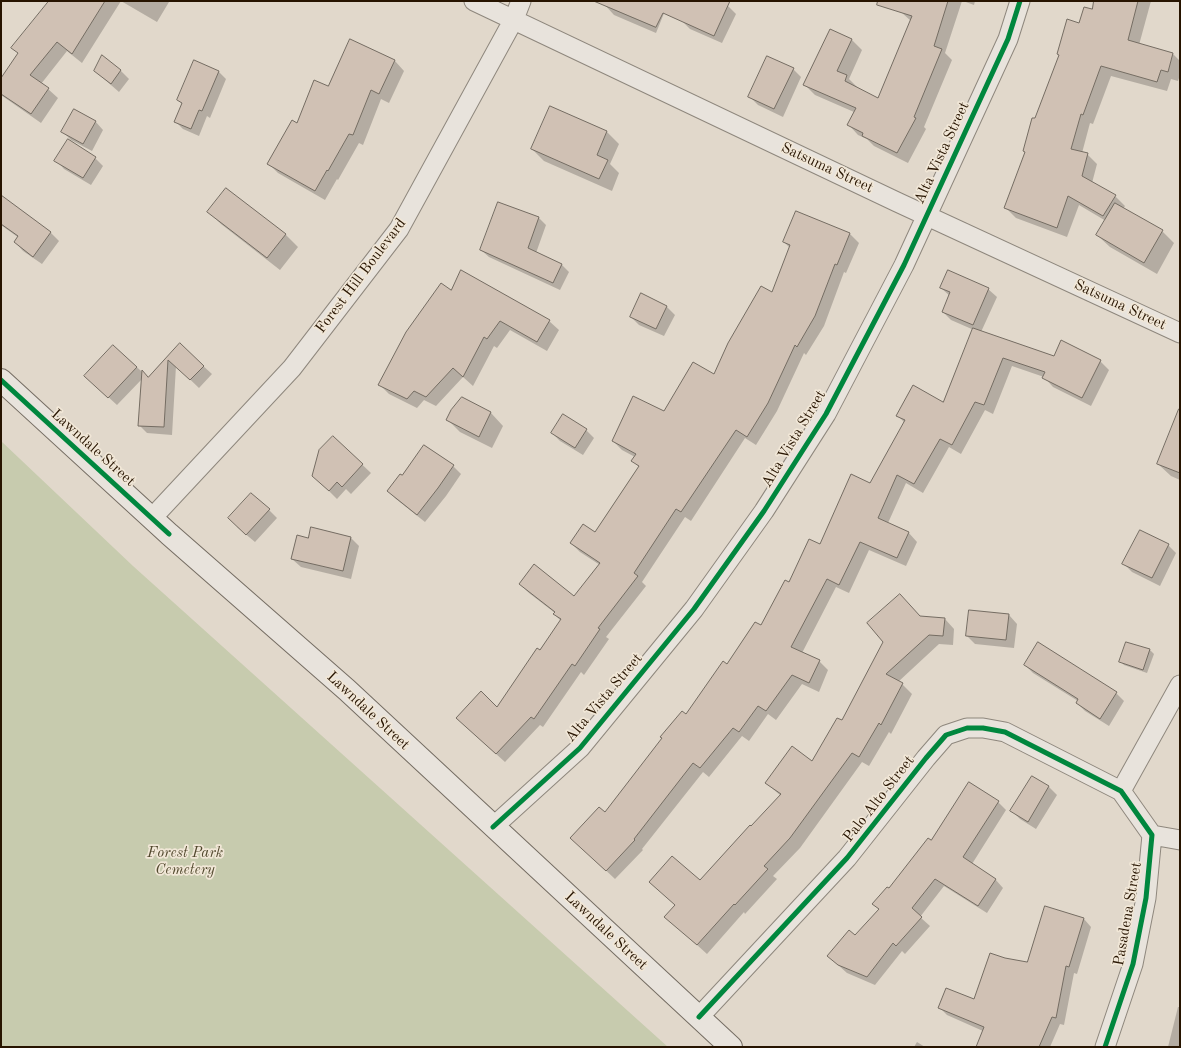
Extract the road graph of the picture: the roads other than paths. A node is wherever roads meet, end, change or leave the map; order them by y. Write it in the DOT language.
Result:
graph roads {
  1 [pos="474,1"];
  2 [pos="521,1"];
  3 [pos="1020,1"];
  4 [pos="514,19"];
  5 [pos="926,215"];
  6 [pos="1180,333"];
  7 [pos="1,380"];
  8 [pos="152,518"];
  9 [pos="1180,685"];
  10 [pos="1121,791"];
  11 [pos="493,827"];
  12 [pos="1152,835"];
  13 [pos="1180,840"];
  14 [pos="699,1017"];
  15 [pos="731,1047"];
  16 [pos="1105,1047"];
  1 -- 4 [label="street, Satsuma Street"];
  2 -- 4 [label="street, Forest Hill Boulevard"];
  3 -- 5 [label="street, Alta Vista Street"];
  4 -- 5 [label="street, Satsuma Street"];
  4 -- 8 [label="street, Forest Hill Boulevard"];
  5 -- 6 [label="street, Satsuma Street"];
  5 -- 11 [label="street, Alta Vista Street"];
  7 -- 8 [label="main road, Lawndale Street"];
  8 -- 11 [label="main road, Lawndale Street"];
  9 -- 10 [label="street"];
  10 -- 12 [label="street"];
  10 -- 14 [label="street, Palo Alto Street"];
  11 -- 14 [label="main road, Lawndale Street"];
  12 -- 13 [label="street"];
  12 -- 16 [label="street, Pasadena Street"];
  14 -- 15 [label="main road, Lawndale Street"];
}
